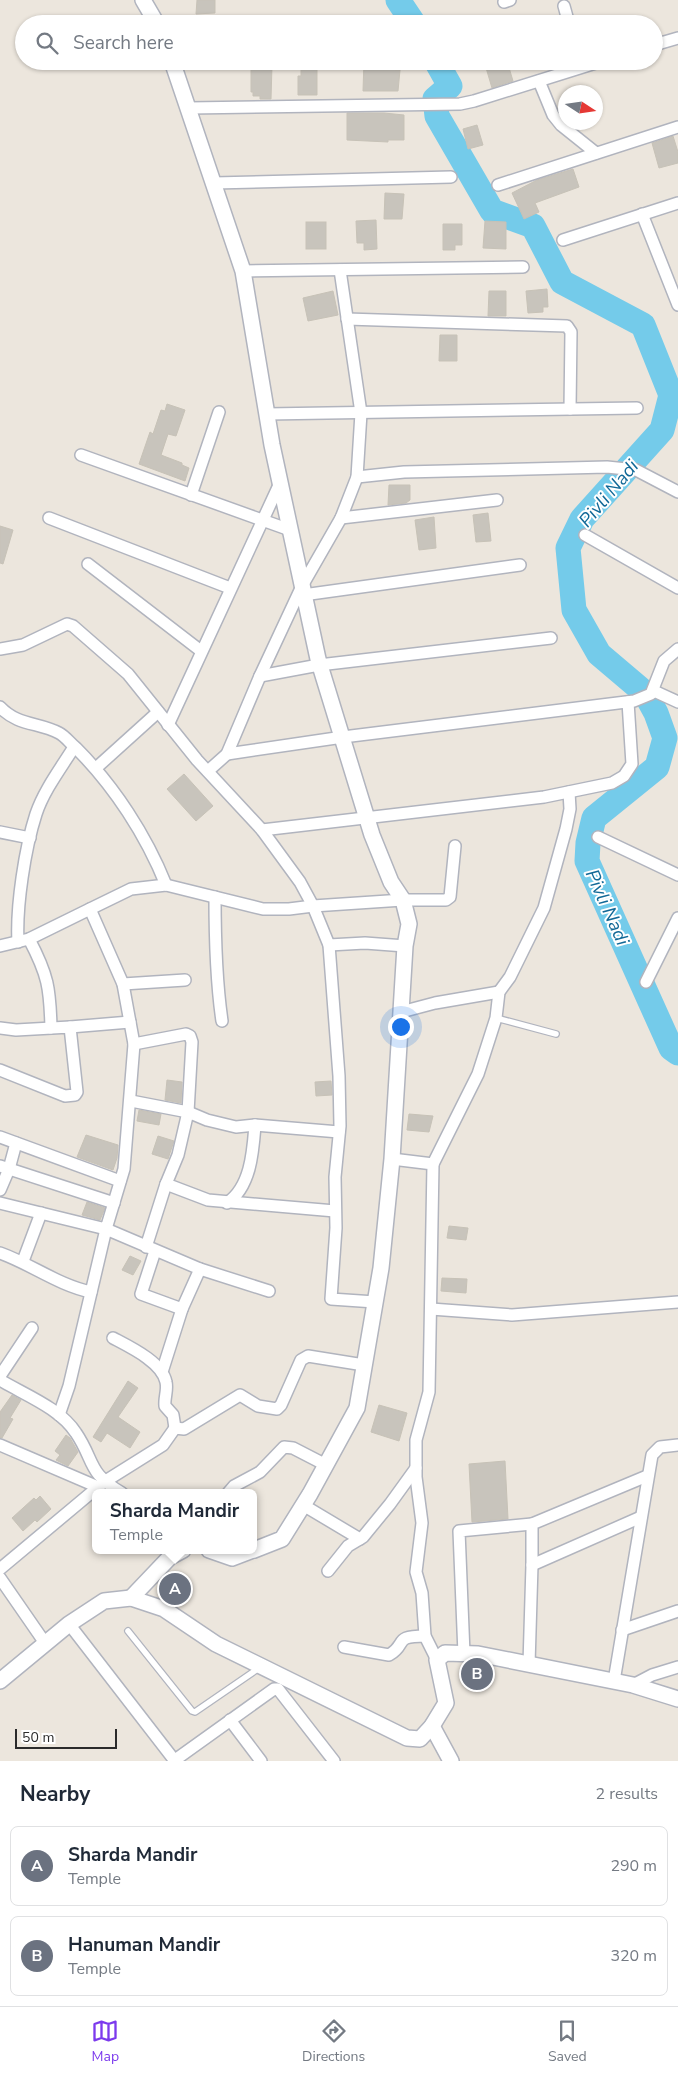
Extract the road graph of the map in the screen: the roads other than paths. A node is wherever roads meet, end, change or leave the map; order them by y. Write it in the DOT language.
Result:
graph roads {
  1 [pos="143,0"];
  2 [pos="564,6"];
  3 [pos="152,15"];
  4 [pos="566,15"];
  5 [pos="678,38"];
  6 [pos="663,42"];
  7 [pos="175,70"];
  8 [pos="567,70"];
  9 [pos="539,81"];
  10 [pos="189,108"];
  11 [pos="678,127"];
  12 [pos="596,153"];
  13 [pos="451,177"];
  14 [pos="214,183"];
  15 [pos="498,185"];
  16 [pos="678,203"];
  17 [pos="642,214"];
  18 [pos="563,240"];
  19 [pos="523,267"];
  20 [pos="340,270"];
  21 [pos="243,271"];
  22 [pos="678,305"];
  23 [pos="347,320"];
  24 [pos="637,408"];
  25 [pos="570,409"];
  26 [pos="220,412"];
  27 [pos="361,413"];
  28 [pos="267,414"];
  29 [pos="81,455"];
  30 [pos="357,477"];
  31 [pos="280,483"];
  32 [pos="678,492"];
  33 [pos="191,495"];
  34 [pos="497,500"];
  35 [pos="49,518"];
  36 [pos="341,518"];
  37 [pos="262,521"];
  38 [pos="290,530"];
  39 [pos="584,535"];
  40 [pos="88,564"];
  41 [pos="520,565"];
  42 [pos="230,588"];
  43 [pos="678,588"];
  44 [pos="302,591"];
  45 [pos="551,638"];
  46 [pos="0,649"];
  47 [pos="678,649"];
  48 [pos="201,651"];
  49 [pos="319,664"];
  50 [pos="260,676"];
  51 [pos="651,694"];
  52 [pos="631,702"];
  53 [pos="678,702"];
  54 [pos="0,707"];
  55 [pos="158,712"];
  56 [pos="168,725"];
  57 [pos="343,737"];
  58 [pos="74,747"];
  59 [pos="227,754"];
  60 [pos="96,768"];
  61 [pos="208,771"];
  62 [pos="569,792"];
  63 [pos="368,817"];
  64 [pos="262,830"];
  65 [pos="0,832"];
  66 [pos="598,837"];
  67 [pos="30,838"];
  68 [pos="455,846"];
  69 [pos="678,875"];
  70 [pos="166,885"];
  71 [pos="215,897"];
  72 [pos="403,900"];
  73 [pos="313,906"];
  74 [pos="90,909"];
  75 [pos="678,918"];
  76 [pos="24,941"];
  77 [pos="329,945"];
  78 [pos="0,946"];
  79 [pos="405,946"];
  80 [pos="184,980"];
  81 [pos="646,982"];
  82 [pos="123,984"];
  83 [pos="499,992"];
  84 [pos="401,1012"];
  85 [pos="496,1018"];
  86 [pos="222,1021"];
  87 [pos="130,1022"];
  88 [pos="70,1027"];
  89 [pos="2,1028"];
  90 [pos="51,1028"];
  91 [pos="556,1034"];
  92 [pos="0,1041"];
  93 [pos="134,1044"];
  94 [pos="0,1070"];
  95 [pos="130,1101"];
  96 [pos="188,1112"];
  97 [pos="255,1125"];
  98 [pos="339,1132"];
  99 [pos="0,1137"];
  100 [pos="16,1143"];
  101 [pos="392,1159"];
  102 [pos="433,1164"];
  103 [pos="4,1168"];
  104 [pos="120,1181"];
  105 [pos="166,1184"];
  106 [pos="0,1190"];
  107 [pos="0,1203"];
  108 [pos="114,1203"];
  109 [pos="227,1203"];
  110 [pos="336,1211"];
  111 [pos="41,1213"];
  112 [pos="106,1229"];
  113 [pos="151,1249"];
  114 [pos="0,1253"];
  115 [pos="23,1261"];
  116 [pos="200,1269"];
  117 [pos="269,1291"];
  118 [pos="91,1292"];
  119 [pos="375,1302"];
  120 [pos="678,1302"];
  121 [pos="182,1309"];
  122 [pos="432,1309"];
  123 [pos="32,1328"];
  124 [pos="113,1338"];
  125 [pos="364,1365"];
  126 [pos="162,1372"];
  127 [pos="0,1376"];
  128 [pos="0,1380"];
  129 [pos="59,1415"];
  130 [pos="175,1428"];
  131 [pos="0,1445"];
  132 [pos="678,1445"];
  133 [pos="326,1465"];
  134 [pos="416,1468"];
  135 [pos="647,1476"];
  136 [pos="101,1484"];
  137 [pos="95,1489"];
  138 [pos="113,1489"];
  139 [pos="231,1489"];
  140 [pos="92,1491"];
  141 [pos="304,1505"];
  142 [pos="641,1517"];
  143 [pos="532,1524"];
  144 [pos="360,1539"];
  145 [pos="257,1548"];
  146 [pos="176,1554"];
  147 [pos="220,1554"];
  148 [pos="242,1554"];
  149 [pos="532,1566"];
  150 [pos="0,1568"];
  151 [pos="328,1571"];
  152 [pos="0,1578"];
  153 [pos="131,1598"];
  154 [pos="678,1611"];
  155 [pos="69,1624"];
  156 [pos="622,1630"];
  157 [pos="128,1631"];
  158 [pos="425,1636"];
  159 [pos="45,1643"];
  160 [pos="344,1647"];
  161 [pos="464,1654"];
  162 [pos="437,1660"];
  163 [pos="529,1664"];
  164 [pos="261,1667"];
  165 [pos="678,1667"];
  166 [pos="0,1681"];
  167 [pos="614,1681"];
  168 [pos="633,1686"];
  169 [pos="678,1700"];
  170 [pos="230,1720"];
  171 [pos="432,1726"];
  172 [pos="175,1761"];
  173 [pos="261,1761"];
  174 [pos="334,1761"];
  175 [pos="451,1761"];
  1 -- 3 [label="street"];
  2 -- 4 [label="street"];
  5 -- 6 [label="street"];
  7 -- 10 [label="street"];
  8 -- 9 [label="street"];
  9 -- 10 [label="street"];
  9 -- 12 [label="street"];
  10 -- 14 [label="street"];
  11 -- 12 [label="street"];
  12 -- 15 [label="street"];
  13 -- 14 [label="street"];
  14 -- 21 [label="street"];
  16 -- 17 [label="street"];
  17 -- 18 [label="street"];
  17 -- 22 [label="street"];
  19 -- 20 [label="street"];
  20 -- 21 [label="street"];
  20 -- 23 [label="street"];
  21 -- 28 [label="street"];
  23 -- 25 [label="street"];
  23 -- 27 [label="street"];
  24 -- 25 [label="street"];
  25 -- 27 [label="street"];
  26 -- 33 [label="street"];
  27 -- 28 [label="street"];
  27 -- 30 [label="street"];
  28 -- 31 [label="street"];
  29 -- 33 [label="street"];
  30 -- 32 [label="street"];
  30 -- 36 [label="street"];
  31 -- 37 [label="street"];
  31 -- 38 [label="street"];
  33 -- 37 [label="street"];
  34 -- 36 [label="street"];
  35 -- 42 [label="street"];
  36 -- 44 [label="street"];
  37 -- 38 [label="street"];
  37 -- 42 [label="street"];
  38 -- 44 [label="street"];
  39 -- 43 [label="street"];
  40 -- 48 [label="street"];
  41 -- 44 [label="street"];
  42 -- 48 [label="street"];
  44 -- 49 [label="street"];
  44 -- 50 [label="street"];
  45 -- 49 [label="street"];
  46 -- 55 [label="street"];
  47 -- 51 [label="street"];
  48 -- 56 [label="street"];
  49 -- 50 [label="street"];
  49 -- 57 [label="street"];
  50 -- 59 [label="street"];
  51 -- 52 [label="street"];
  51 -- 53 [label="street"];
  52 -- 57 [label="street"];
  52 -- 62 [label="street"];
  54 -- 58 [label="street"];
  55 -- 56 [label="street"];
  55 -- 60 [label="street"];
  56 -- 61 [label="street"];
  57 -- 59 [label="street"];
  57 -- 63 [label="street"];
  58 -- 60 [label="street"];
  58 -- 67 [label="street"];
  59 -- 61 [label="street"];
  60 -- 70 [label="street"];
  61 -- 64 [label="street"];
  62 -- 63 [label="street"];
  62 -- 83 [label="street"];
  63 -- 64 [label="street"];
  63 -- 72 [label="street"];
  64 -- 73 [label="street"];
  65 -- 67 [label="street"];
  66 -- 69 [label="street"];
  67 -- 76 [label="street"];
  68 -- 72 [label="street"];
  70 -- 71 [label="street"];
  70 -- 74 [label="street"];
  71 -- 73 [label="street"];
  71 -- 86 [label="street"];
  72 -- 73 [label="street"];
  72 -- 79 [label="street"];
  73 -- 77 [label="street"];
  74 -- 76 [label="street"];
  74 -- 82 [label="street"];
  75 -- 81 [label="street"];
  76 -- 78 [label="street"];
  76 -- 90 [label="street"];
  77 -- 79 [label="street"];
  77 -- 98 [label="street"];
  79 -- 84 [label="street"];
  80 -- 82 [label="street"];
  82 -- 87 [label="street"];
  83 -- 84 [label="street"];
  83 -- 85 [label="street"];
  84 -- 101 [label="street"];
  85 -- 91 [label="lane"];
  85 -- 102 [label="street"];
  87 -- 88 [label="street"];
  87 -- 93 [label="street"];
  88 -- 90 [label="street"];
  88 -- 94 [label="street"];
  89 -- 90 [label="street"];
  89 -- 92 [label="street"];
  93 -- 95 [label="street"];
  93 -- 96 [label="street"];
  95 -- 96 [label="street"];
  95 -- 104 [label="street"];
  96 -- 97 [label="street"];
  96 -- 105 [label="street"];
  97 -- 98 [label="street"];
  97 -- 109 [label="street"];
  98 -- 110 [label="street"];
  99 -- 100 [label="street"];
  100 -- 103 [label="street"];
  100 -- 104 [label="street"];
  101 -- 102 [label="street"];
  101 -- 119 [label="street"];
  102 -- 122 [label="street"];
  103 -- 106 [label="street"];
  103 -- 108 [label="street"];
  104 -- 108 [label="street"];
  105 -- 109 [label="street"];
  105 -- 113 [label="street"];
  107 -- 111 [label="street"];
  108 -- 112 [label="street"];
  109 -- 110 [label="street"];
  110 -- 119 [label="street"];
  111 -- 112 [label="street"];
  111 -- 115 [label="street"];
  112 -- 113 [label="street"];
  112 -- 118 [label="street"];
  113 -- 116 [label="street"];
  113 -- 121 [label="street"];
  114 -- 115 [label="street"];
  115 -- 118 [label="street"];
  116 -- 117 [label="street"];
  116 -- 121 [label="street"];
  118 -- 129 [label="street"];
  119 -- 125 [label="street"];
  120 -- 122 [label="street"];
  121 -- 126 [label="street"];
  122 -- 134 [label="street"];
  123 -- 127 [label="street"];
  124 -- 126 [label="street"];
  125 -- 130 [label="street"];
  125 -- 133 [label="street"];
  126 -- 130 [label="street"];
  128 -- 129 [label="street"];
  129 -- 136 [label="street"];
  130 -- 136 [label="street"];
  131 -- 136 [label="street"];
  132 -- 135 [label="street"];
  133 -- 139 [label="street"];
  133 -- 141 [label="street"];
  134 -- 144 [label="street"];
  134 -- 158 [label="street"];
  135 -- 142 [label="street"];
  135 -- 143 [label="street"];
  136 -- 137 [label="street"];
  136 -- 138 [label="street"];
  140 -- 150 [label="street"];
  141 -- 144 [label="street"];
  141 -- 145 [label="street"];
  142 -- 149 [label="street"];
  142 -- 156 [label="street"];
  143 -- 149 [label="street"];
  143 -- 161 [label="street"];
  144 -- 151 [label="street"];
  146 -- 153 [label="street"];
  147 -- 148 [label="street"];
  149 -- 163 [label="street"];
  152 -- 159 [label="street"];
  153 -- 155 [label="street"];
  153 -- 164 [label="street"];
  154 -- 156 [label="street"];
  155 -- 159 [label="street"];
  155 -- 172 [label="street"];
  156 -- 167 [label="street"];
  157 -- 164 [label="lane"];
  158 -- 160 [label="street"];
  158 -- 162 [label="street"];
  159 -- 166 [label="street"];
  161 -- 162 [label="street"];
  161 -- 163 [label="street"];
  162 -- 171 [label="street"];
  163 -- 167 [label="street"];
  164 -- 171 [label="street"];
  165 -- 168 [label="street"];
  167 -- 168 [label="street"];
  168 -- 169 [label="street"];
  170 -- 172 [label="street"];
  170 -- 173 [label="street"];
  170 -- 174 [label="street"];
  171 -- 175 [label="street"];
}
